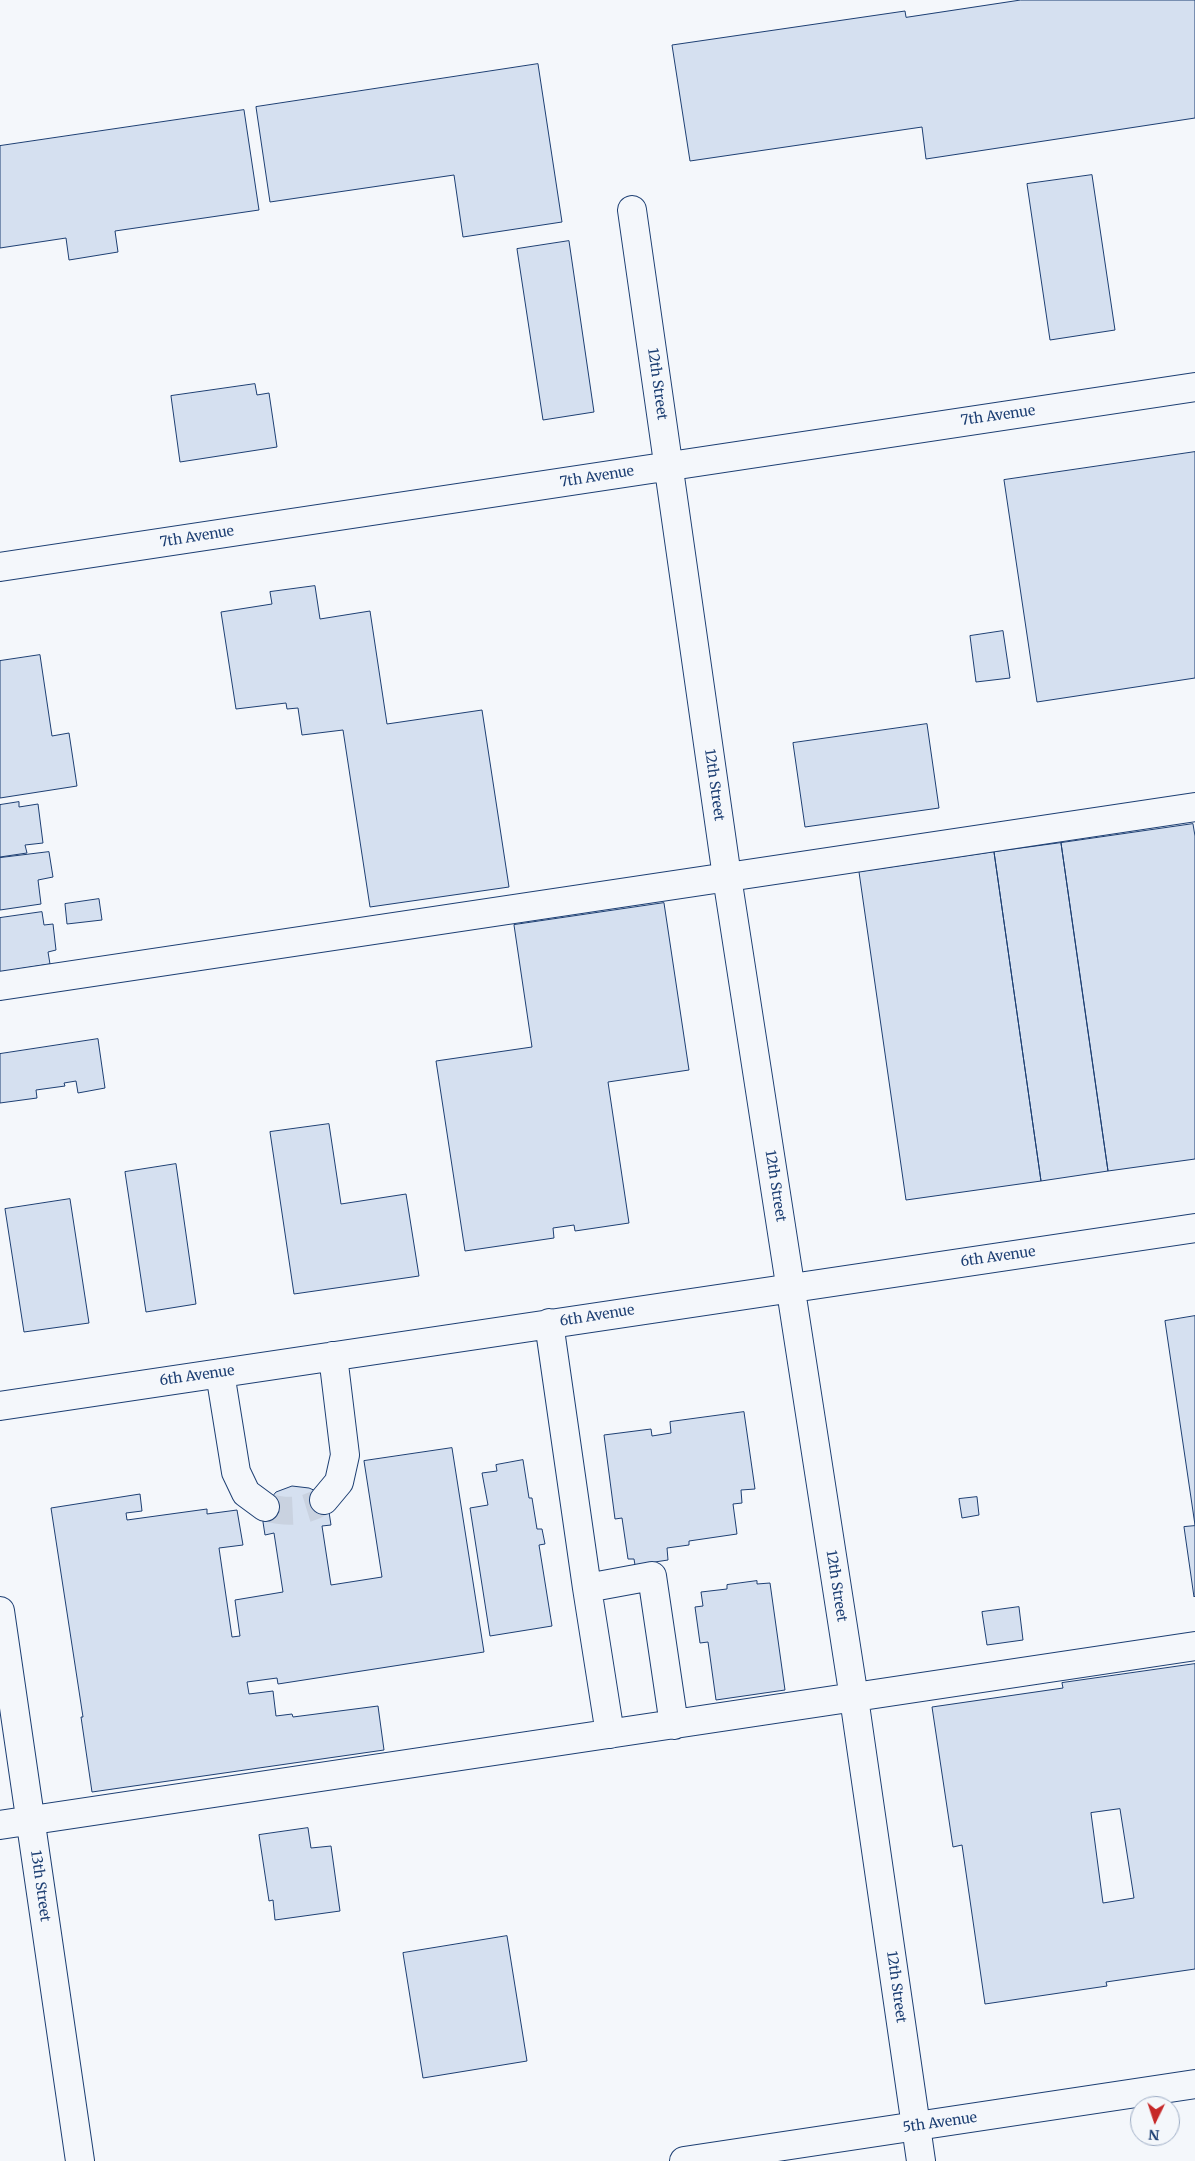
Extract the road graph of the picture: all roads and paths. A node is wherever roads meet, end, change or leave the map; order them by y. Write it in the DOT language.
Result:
graph roads {
  1 [pos="632,210"];
  2 [pos="1195,387"];
  3 [pos="669,466"];
  4 [pos="0,567"];
  5 [pos="1195,807"];
  6 [pos="727,876"];
  7 [pos="0,986"];
  8 [pos="1195,1228"];
  9 [pos="791,1288"];
  10 [pos="549,1323"];
  11 [pos="333,1356"];
  12 [pos="220,1372"];
  13 [pos="0,1406"];
  14 [pos="324,1500"];
  15 [pos="265,1507"];
  16 [pos="587,1588"];
  17 [pos="0,1611"];
  18 [pos="1195,1646"];
  19 [pos="854,1698"];
  20 [pos="674,1725"];
  21 [pos="610,1734"];
  22 [pos="31,1820"];
  23 [pos="0,1825"];
  24 [pos="1195,2084"];
  25 [pos="916,2126"];
  26 [pos="80,2161"];
  27 [pos="684,2161"];
  28 [pos="921,2161"];
  1 -- 3 [label="street, 12th Street"];
  2 -- 3 [label="street, 7th Avenue"];
  3 -- 4 [label="street, 7th Avenue"];
  3 -- 6 [label="street, 12th Street"];
  5 -- 6 [label="street"];
  6 -- 7 [label="street"];
  6 -- 9 [label="street, 12th Street"];
  8 -- 9 [label="street, 6th Avenue"];
  9 -- 10 [label="street, 6th Avenue"];
  9 -- 19 [label="street, 12th Street"];
  10 -- 11 [label="street, 6th Avenue"];
  10 -- 16 [label="street"];
  11 -- 12 [label="street, 6th Avenue"];
  11 -- 14 [label="street"];
  12 -- 13 [label="street, 6th Avenue"];
  12 -- 15 [label="street"];
  16 -- 20 [label="street"];
  16 -- 21 [label="street"];
  17 -- 22 [label="street, 13th Street"];
  18 -- 19 [label="street"];
  19 -- 20 [label="street"];
  19 -- 25 [label="street, 12th Street"];
  20 -- 21 [label="street"];
  21 -- 22 [label="street"];
  22 -- 23 [label="street"];
  22 -- 26 [label="street, 13th Street"];
  24 -- 25 [label="street, 5th Avenue"];
  25 -- 27 [label="street, 5th Avenue"];
  25 -- 28 [label="street, 12th Street"];
}
